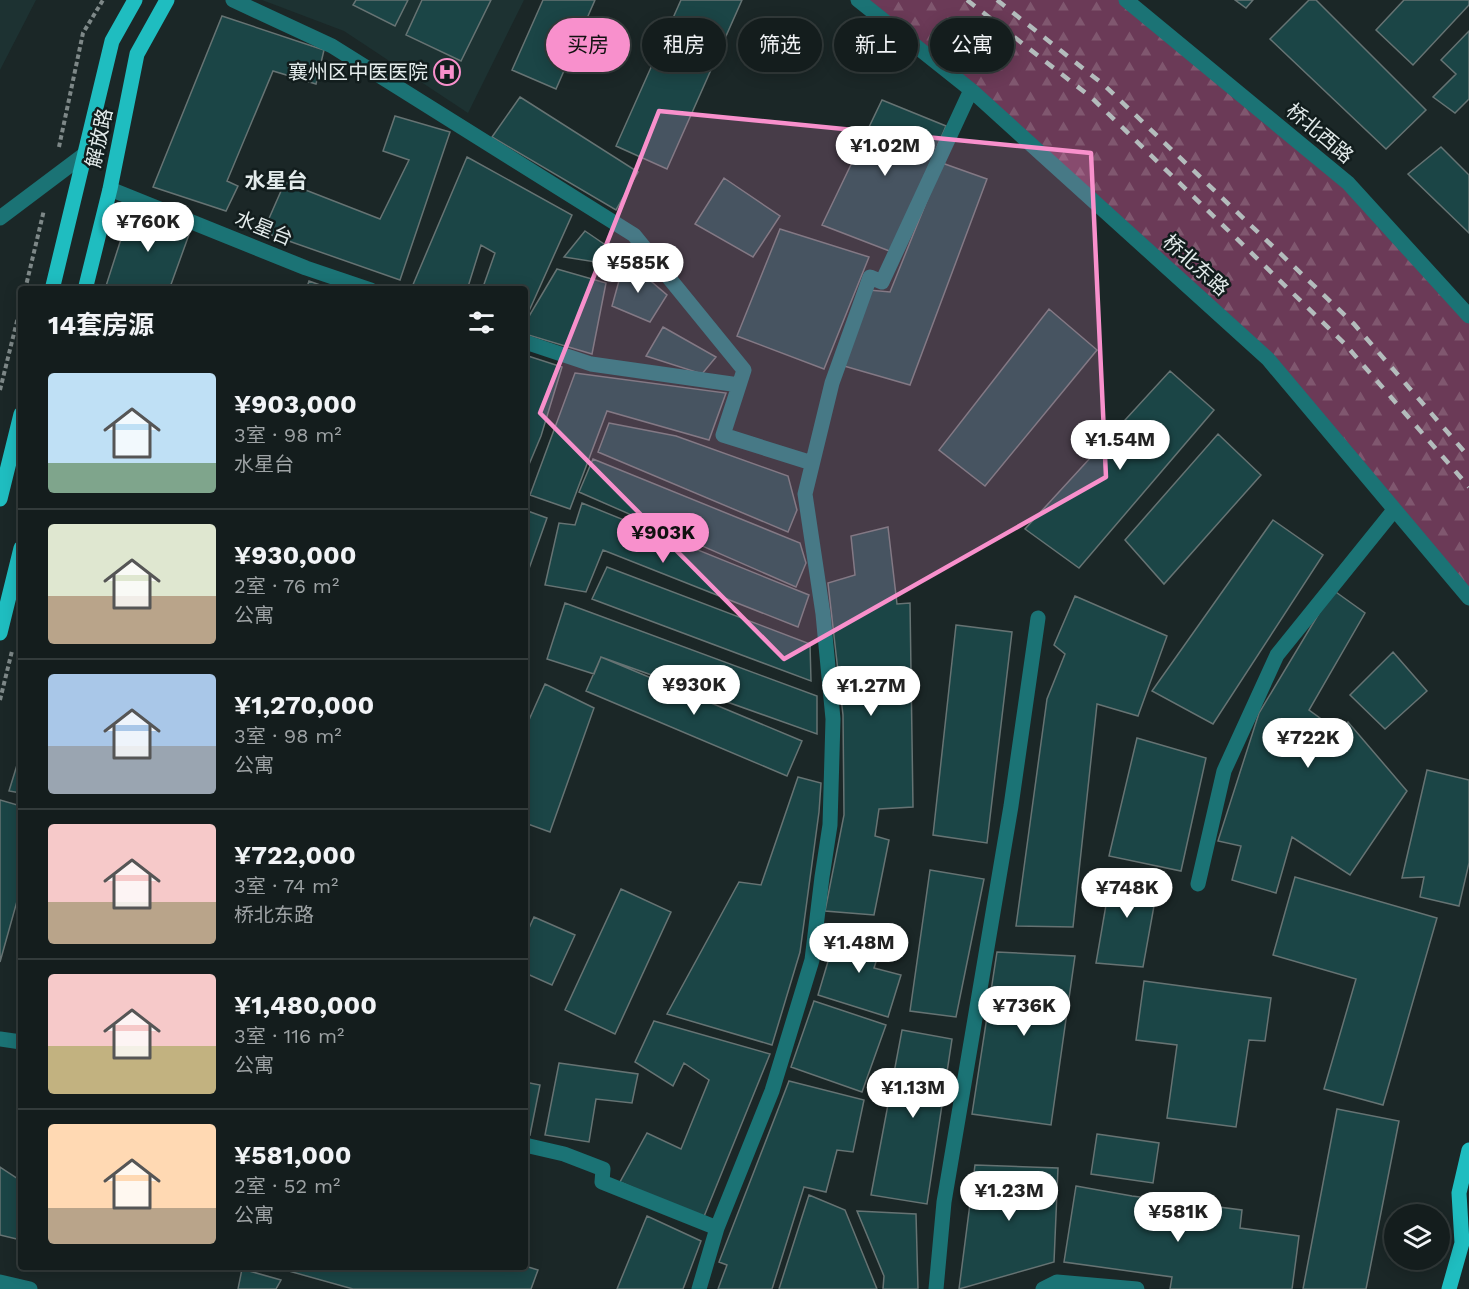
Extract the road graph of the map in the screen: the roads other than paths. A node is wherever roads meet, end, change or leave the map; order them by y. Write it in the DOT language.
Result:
graph roads {
  1 [pos="135,0"];
  2 [pos="167,0"];
  3 [pos="232,0"];
  4 [pos="858,0"];
  5 [pos="1126,0"];
  6 [pos="971,90"];
  7 [pos="85,154"];
  8 [pos="110,189"];
  9 [pos="0,219"];
  10 [pos="53,286"];
  11 [pos="86,286"];
  12 [pos="358,286"];
  13 [pos="1469,316"];
  14 [pos="528,343"];
  15 [pos="739,385"];
  16 [pos="18,426"];
  17 [pos="812,463"];
  18 [pos="0,499"];
  19 [pos="1394,510"];
  20 [pos="18,560"];
  21 [pos="1469,598"];
  22 [pos="1038,618"];
  23 [pos="0,633"];
  24 [pos="1198,884"];
  25 [pos="0,1039"];
  26 [pos="18,1042"];
  27 [pos="528,1146"];
  28 [pos="1469,1150"];
  29 [pos="717,1228"];
  30 [pos="0,1282"];
  31 [pos="30,1289"];
  32 [pos="699,1289"];
  33 [pos="936,1289"];
  34 [pos="1043,1289"];
  35 [pos="1137,1289"];
  36 [pos="1449,1289"];
  1 -- 7 [label="main road, 解放路"];
  2 -- 8 [label="main road, 解放路"];
  3 -- 15 [label="street"];
  4 -- 6 [label="street, 桥北东路"];
  5 -- 13 [label="street, 桥北西路"];
  6 -- 17 [label="street"];
  6 -- 19 [label="street, 桥北东路"];
  7 -- 9 [label="street"];
  7 -- 10 [label="main road, 解放路"];
  8 -- 11 [label="main road, 解放路"];
  8 -- 12 [label="street, 水星台"];
  14 -- 15 [label="street"];
  15 -- 17 [label="street"];
  16 -- 18 [label="main road"];
  17 -- 29 [label="street"];
  19 -- 21 [label="street, 桥北东路"];
  19 -- 24 [label="street"];
  20 -- 23 [label="main road"];
  22 -- 33 [label="street"];
  25 -- 26 [label="street"];
  27 -- 29 [label="street"];
  28 -- 36 [label="main road"];
  29 -- 32 [label="street"];
  30 -- 31 [label="street"];
  34 -- 35 [label="street"];
}
